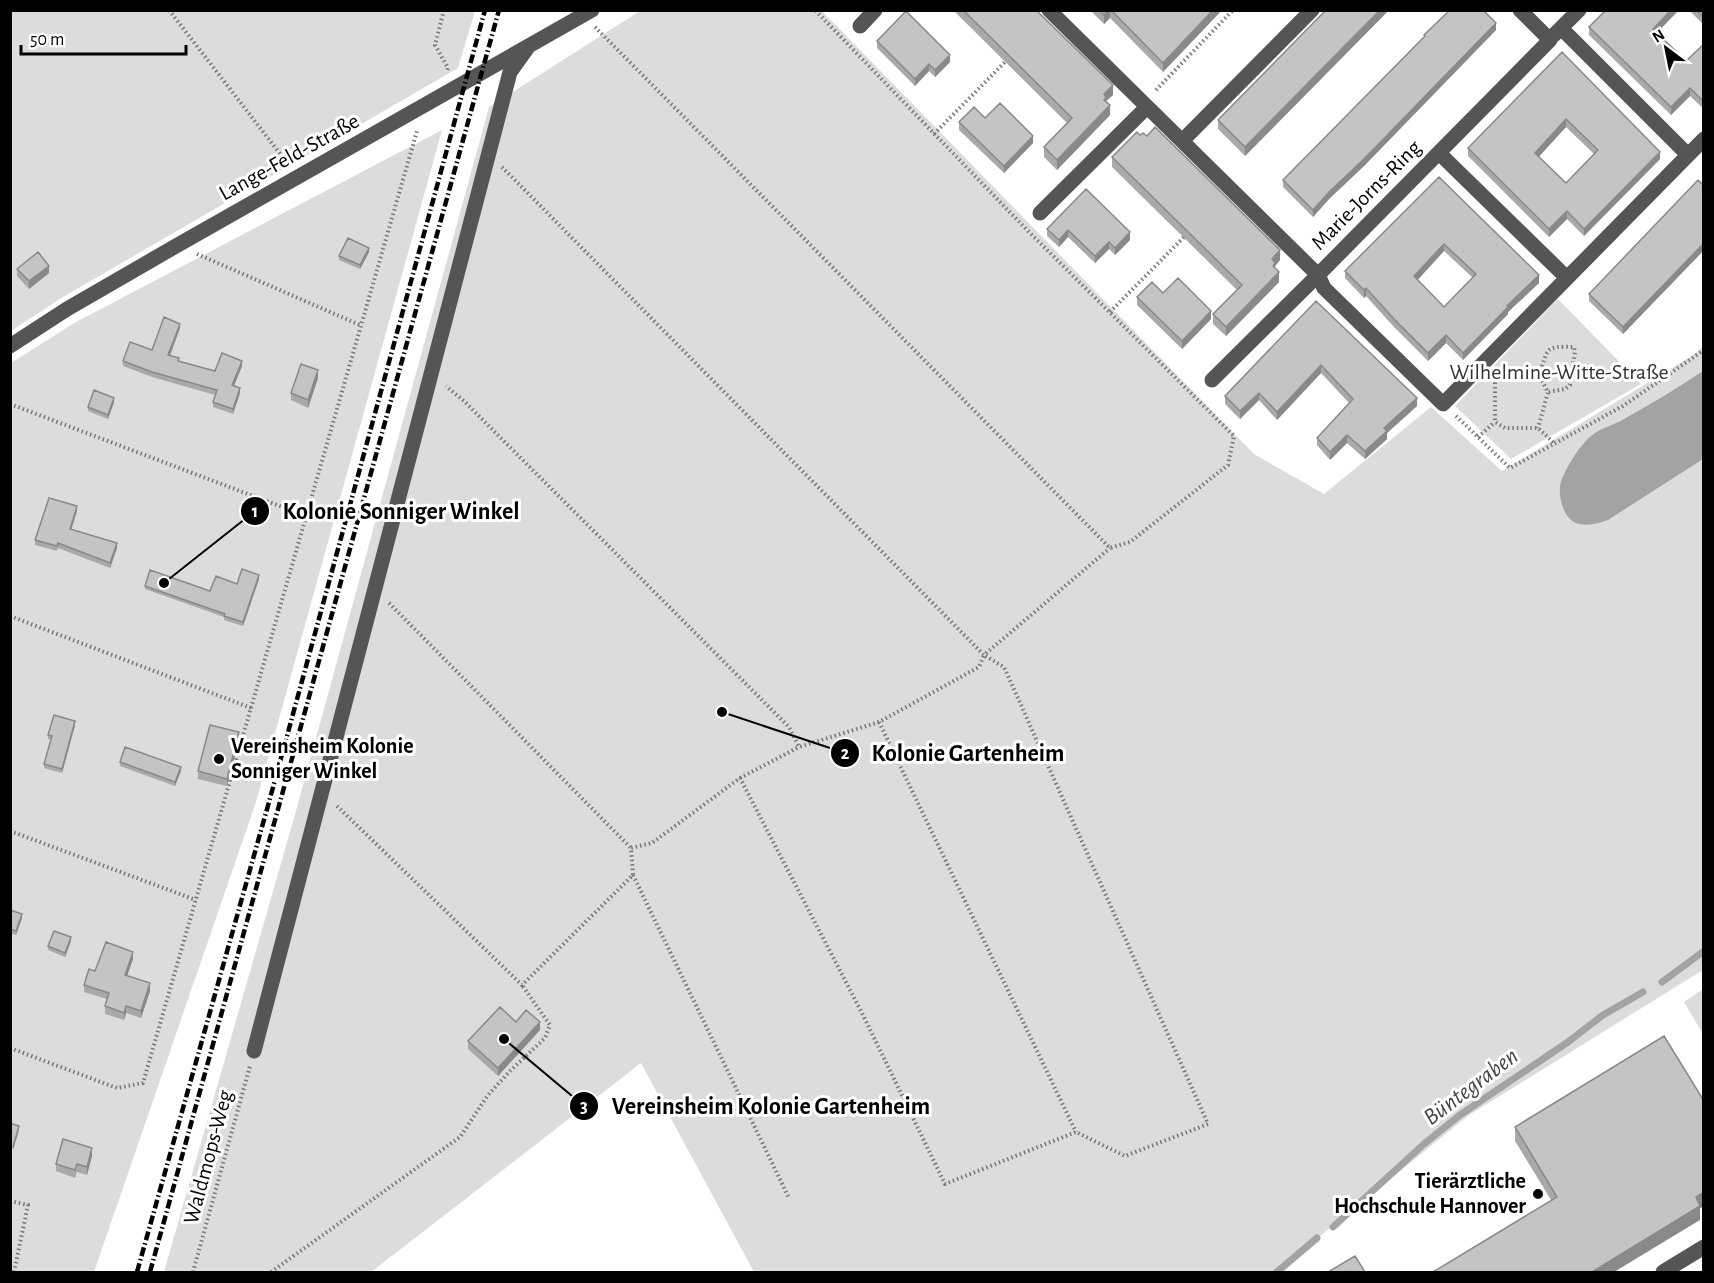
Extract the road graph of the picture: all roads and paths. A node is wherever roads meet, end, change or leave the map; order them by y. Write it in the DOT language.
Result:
graph roads {
  1 [pos="169,10"];
  2 [pos="444,10"];
  3 [pos="815,10"];
  4 [pos="875,10"];
  5 [pos="1049,10"];
  6 [pos="1233,10"];
  7 [pos="1520,10"];
  8 [pos="1579,10"];
  9 [pos="588,13"];
  10 [pos="1304,13"];
  11 [pos="860,26"];
  12 [pos="1562,28"];
  13 [pos="1550,40"];
  14 [pos="528,47"];
  15 [pos="1013,54"];
  16 [pos="438,99"];
  17 [pos="1145,105"];
  18 [pos="416,132"];
  19 [pos="934,134"];
  20 [pos="1704,139"];
  21 [pos="1182,141"];
  22 [pos="1439,153"];
  23 [pos="489,154"];
  24 [pos="1688,155"];
  25 [pos="299,178"];
  26 [pos="1040,213"];
  27 [pos="1191,230"];
  28 [pos="176,246"];
  29 [pos="1318,275"];
  30 [pos="1567,279"];
  31 [pos="1110,312"];
  32 [pos="360,325"];
  33 [pos="10,346"];
  34 [pos="1704,350"];
  35 [pos="1482,364"];
  36 [pos="431,374"];
  37 [pos="1539,375"];
  38 [pos="1495,377"];
  39 [pos="1212,380"];
  40 [pos="1548,392"];
  41 [pos="10,404"];
  42 [pos="1443,404"];
  43 [pos="1495,422"];
  44 [pos="1538,428"];
  45 [pos="1478,437"];
  46 [pos="1554,443"];
  47 [pos="306,516"];
  48 [pos="1110,548"];
  49 [pos="375,589"];
  50 [pos="10,616"];
  51 [pos="984,656"];
  52 [pos="251,708"];
  53 [pos="879,722"];
  54 [pos="799,747"];
  55 [pos="740,778"];
  56 [pos="322,791"];
  57 [pos="10,831"];
  58 [pos="631,848"];
  59 [pos="633,875"];
  60 [pos="196,900"];
  61 [pos="522,985"];
  62 [pos="10,1048"];
  63 [pos="254,1051"];
  64 [pos="1076,1132"];
  65 [pos="789,1198"];
  66 [pos="10,1201"];
  67 [pos="1704,1247"];
  68 [pos="14,1272"];
  69 [pos="193,1272"];
  70 [pos="271,1272"];
  71 [pos="1663,1272"];
  1 -- 25 [label="path"];
  2 -- 16 [label="path"];
  3 -- 19 [label="path"];
  4 -- 11 [label="street"];
  5 -- 17 [label="street, Marie-Jorns-Ring"];
  6 -- 17 [label="path"];
  7 -- 13 [label="street"];
  8 -- 12 [label="street, Marie-Jorns-Ring"];
  9 -- 14 [label="street, Lange-Feld-Straße"];
  9 -- 48 [label="path"];
  10 -- 21 [label="street"];
  12 -- 13 [label="street, Marie-Jorns-Ring"];
  12 -- 24 [label="street"];
  13 -- 22 [label="street, Marie-Jorns-Ring"];
  14 -- 16 [label="street, Lange-Feld-Straße"];
  14 -- 23 [label="street"];
  15 -- 19 [label="path"];
  16 -- 25 [label="street, Lange-Feld-Straße"];
  17 -- 21 [label="street, Marie-Jorns-Ring"];
  17 -- 26 [label="street"];
  18 -- 32 [label="path"];
  19 -- 31 [label="path"];
  20 -- 24 [label="street"];
  21 -- 29 [label="street, Marie-Jorns-Ring"];
  22 -- 29 [label="street, Marie-Jorns-Ring"];
  22 -- 30 [label="street"];
  23 -- 36 [label="street"];
  23 -- 51 [label="path"];
  24 -- 30 [label="street"];
  25 -- 28 [label="street, Lange-Feld-Straße"];
  27 -- 31 [label="path"];
  28 -- 32 [label="path"];
  28 -- 33 [label="street, Lange-Feld-Straße"];
  29 -- 39 [label="street"];
  29 -- 42 [label="street"];
  30 -- 35 [label="street"];
  31 -- 48 [label="path"];
  32 -- 47 [label="path"];
  34 -- 46 [label="path"];
  35 -- 38 [label="path"];
  35 -- 42 [label="street"];
  36 -- 49 [label="street"];
  36 -- 54 [label="path"];
  37 -- 38 [label="path"];
  37 -- 40 [label="path"];
  37 -- 40 [label="path"];
  38 -- 43 [label="path"];
  40 -- 44 [label="path"];
  41 -- 47 [label="path"];
  42 -- 45 [label="path"];
  43 -- 44 [label="path"];
  43 -- 45 [label="path"];
  44 -- 46 [label="path"];
  45 -- 46 [label="path"];
  47 -- 52 [label="path"];
  48 -- 51 [label="path"];
  49 -- 56 [label="street"];
  49 -- 58 [label="path"];
  50 -- 52 [label="path"];
  51 -- 53 [label="path"];
  51 -- 64 [label="path"];
  52 -- 60 [label="path"];
  53 -- 54 [label="path"];
  53 -- 64 [label="path"];
  54 -- 55 [label="path"];
  55 -- 58 [label="path"];
  55 -- 64 [label="path"];
  56 -- 61 [label="path"];
  56 -- 63 [label="street"];
  57 -- 60 [label="path"];
  58 -- 59 [label="path"];
  59 -- 61 [label="path"];
  59 -- 65 [label="path"];
  60 -- 62 [label="path"];
  61 -- 70 [label="path"];
  63 -- 69 [label="path, Waldmops-Weg"];
  66 -- 68 [label="path"];
  67 -- 71 [label="street"];
}
